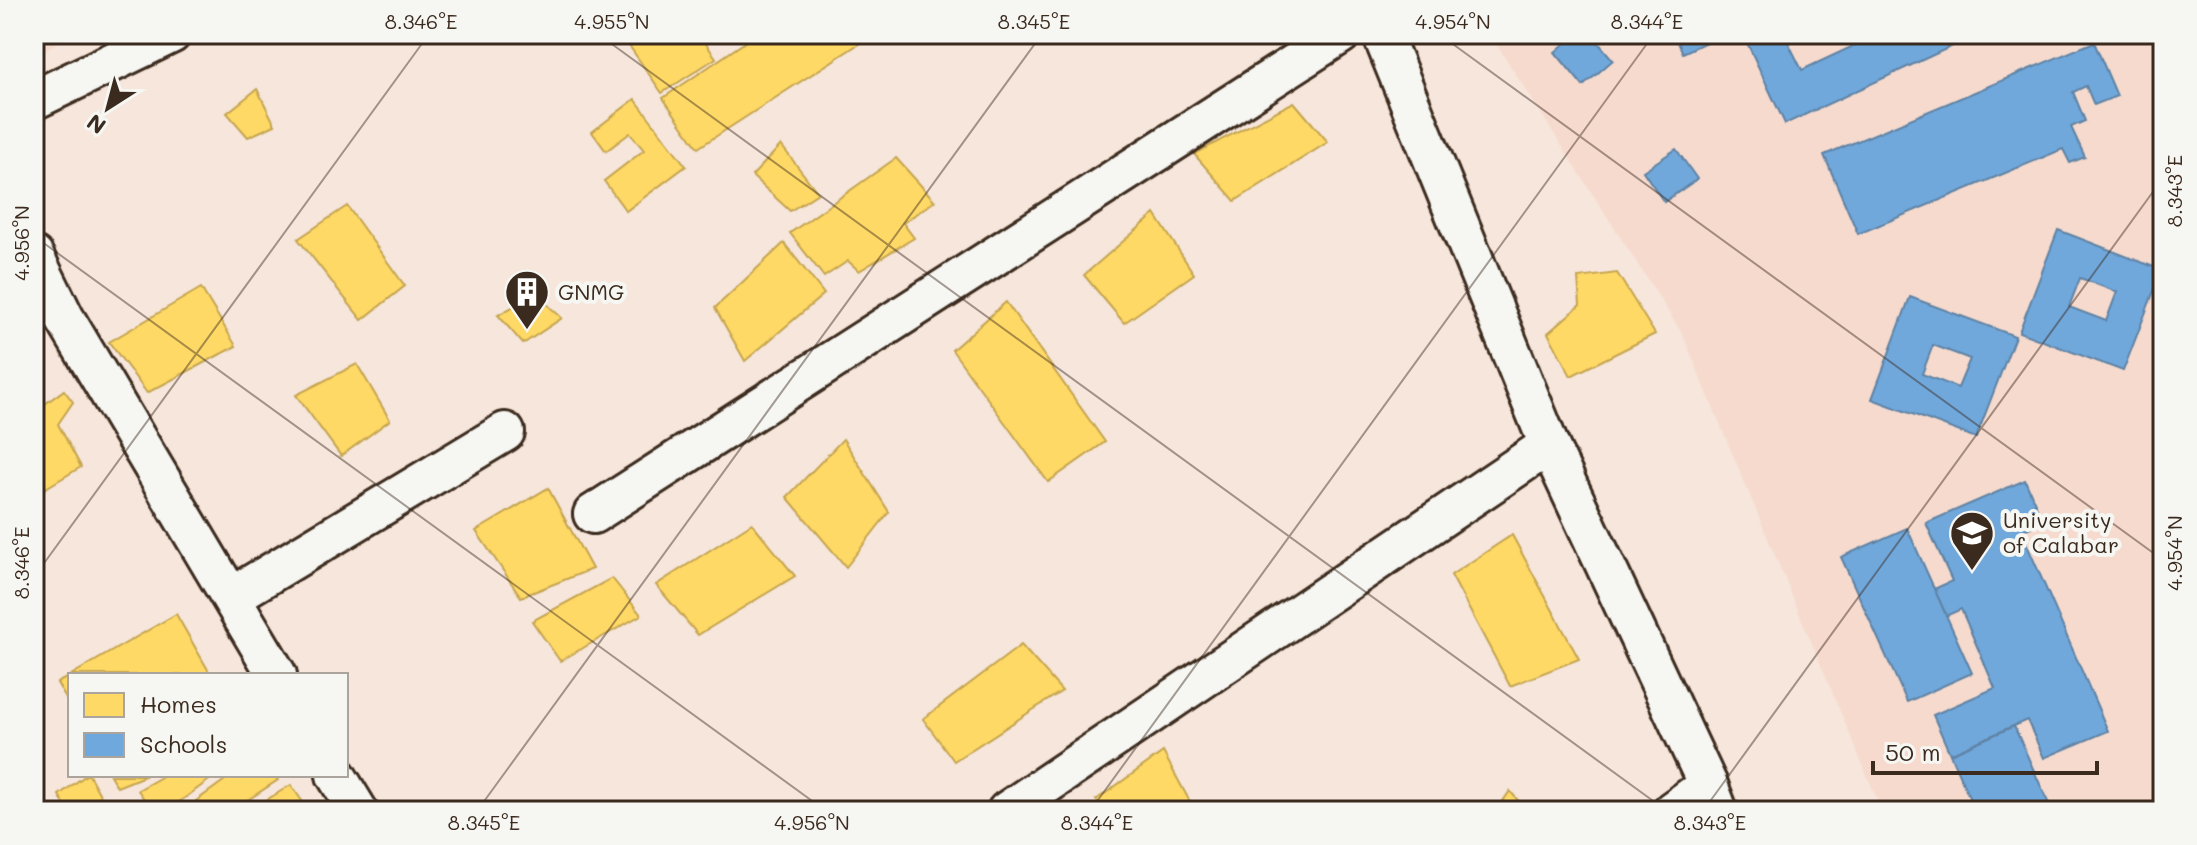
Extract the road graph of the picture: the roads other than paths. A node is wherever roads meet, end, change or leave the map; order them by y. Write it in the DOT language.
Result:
graph roads {
  1 [pos="171,34"];
  2 [pos="1341,34"];
  3 [pos="1382,34"];
  4 [pos="34,100"];
  5 [pos="34,256"];
  6 [pos="505,432"];
  7 [pos="1549,445"];
  8 [pos="593,514"];
  9 [pos="231,597"];
  10 [pos="276,673"];
  11 [pos="337,777"];
  12 [pos="1713,798"];
  13 [pos="358,811"];
  14 [pos="1007,811"];
  15 [pos="1672,811"];
  1 -- 4 [label="street"];
  2 -- 8 [label="street"];
  3 -- 7 [label="street"];
  5 -- 9 [label="street"];
  6 -- 9 [label="street"];
  7 -- 12 [label="street"];
  7 -- 14 [label="street"];
  9 -- 10 [label="street"];
  11 -- 13 [label="street"];
  12 -- 15 [label="street"];
}
